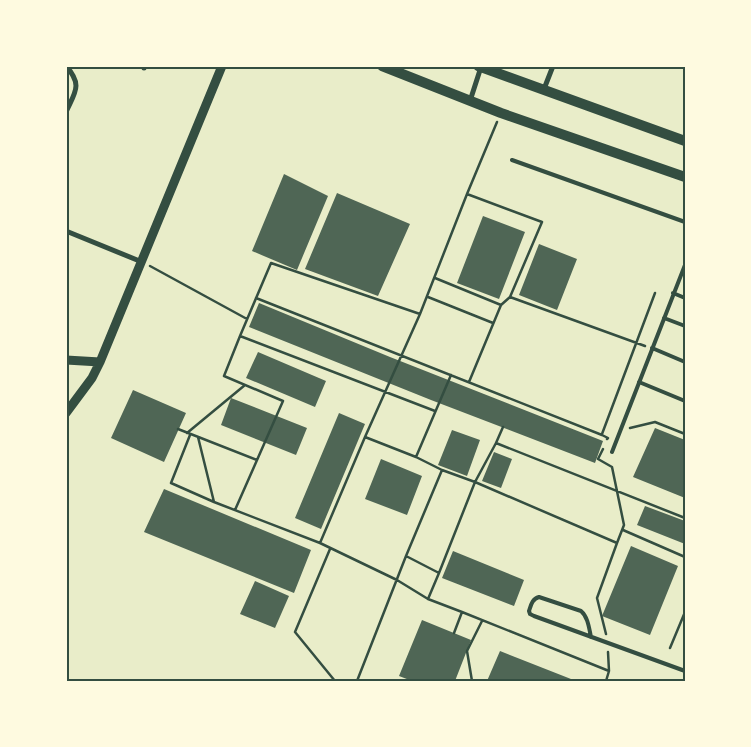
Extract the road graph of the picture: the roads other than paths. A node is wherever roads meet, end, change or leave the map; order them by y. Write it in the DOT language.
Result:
graph roads {
  1 [pos="66,66"];
  2 [pos="222,66"];
  3 [pos="382,66"];
  4 [pos="553,66"];
  5 [pos="480,67"];
  6 [pos="544,89"];
  7 [pos="470,101"];
  8 [pos="66,112"];
  9 [pos="685,141"];
  10 [pos="512,160"];
  11 [pos="685,177"];
  12 [pos="685,222"];
  13 [pos="66,231"];
  14 [pos="142,262"];
  15 [pos="685,265"];
  16 [pos="673,293"];
  17 [pos="685,298"];
  18 [pos="664,318"];
  19 [pos="685,326"];
  20 [pos="652,348"];
  21 [pos="66,360"];
  22 [pos="100,362"];
  23 [pos="685,362"];
  24 [pos="639,382"];
  25 [pos="685,401"];
  26 [pos="66,413"];
  27 [pos="612,452"];
  28 [pos="591,637"];
  29 [pos="685,671"];
  1 -- 8 [label="street"];
  2 -- 14 [label="street"];
  3 -- 7 [label="main road"];
  4 -- 6 [label="street"];
  5 -- 6 [label="main road"];
  5 -- 7 [label="street"];
  6 -- 9 [label="main road"];
  7 -- 11 [label="main road"];
  10 -- 12 [label="lane"];
  13 -- 14 [label="street"];
  14 -- 22 [label="street"];
  15 -- 16 [label="lane"];
  16 -- 17 [label="lane"];
  16 -- 18 [label="lane"];
  18 -- 19 [label="lane"];
  18 -- 20 [label="lane"];
  20 -- 23 [label="lane"];
  20 -- 24 [label="lane"];
  21 -- 22 [label="street"];
  22 -- 26 [label="street"];
  24 -- 25 [label="lane"];
  24 -- 27 [label="lane"];
  28 -- 28 [label="lane"];
  28 -- 29 [label="lane"];
}
